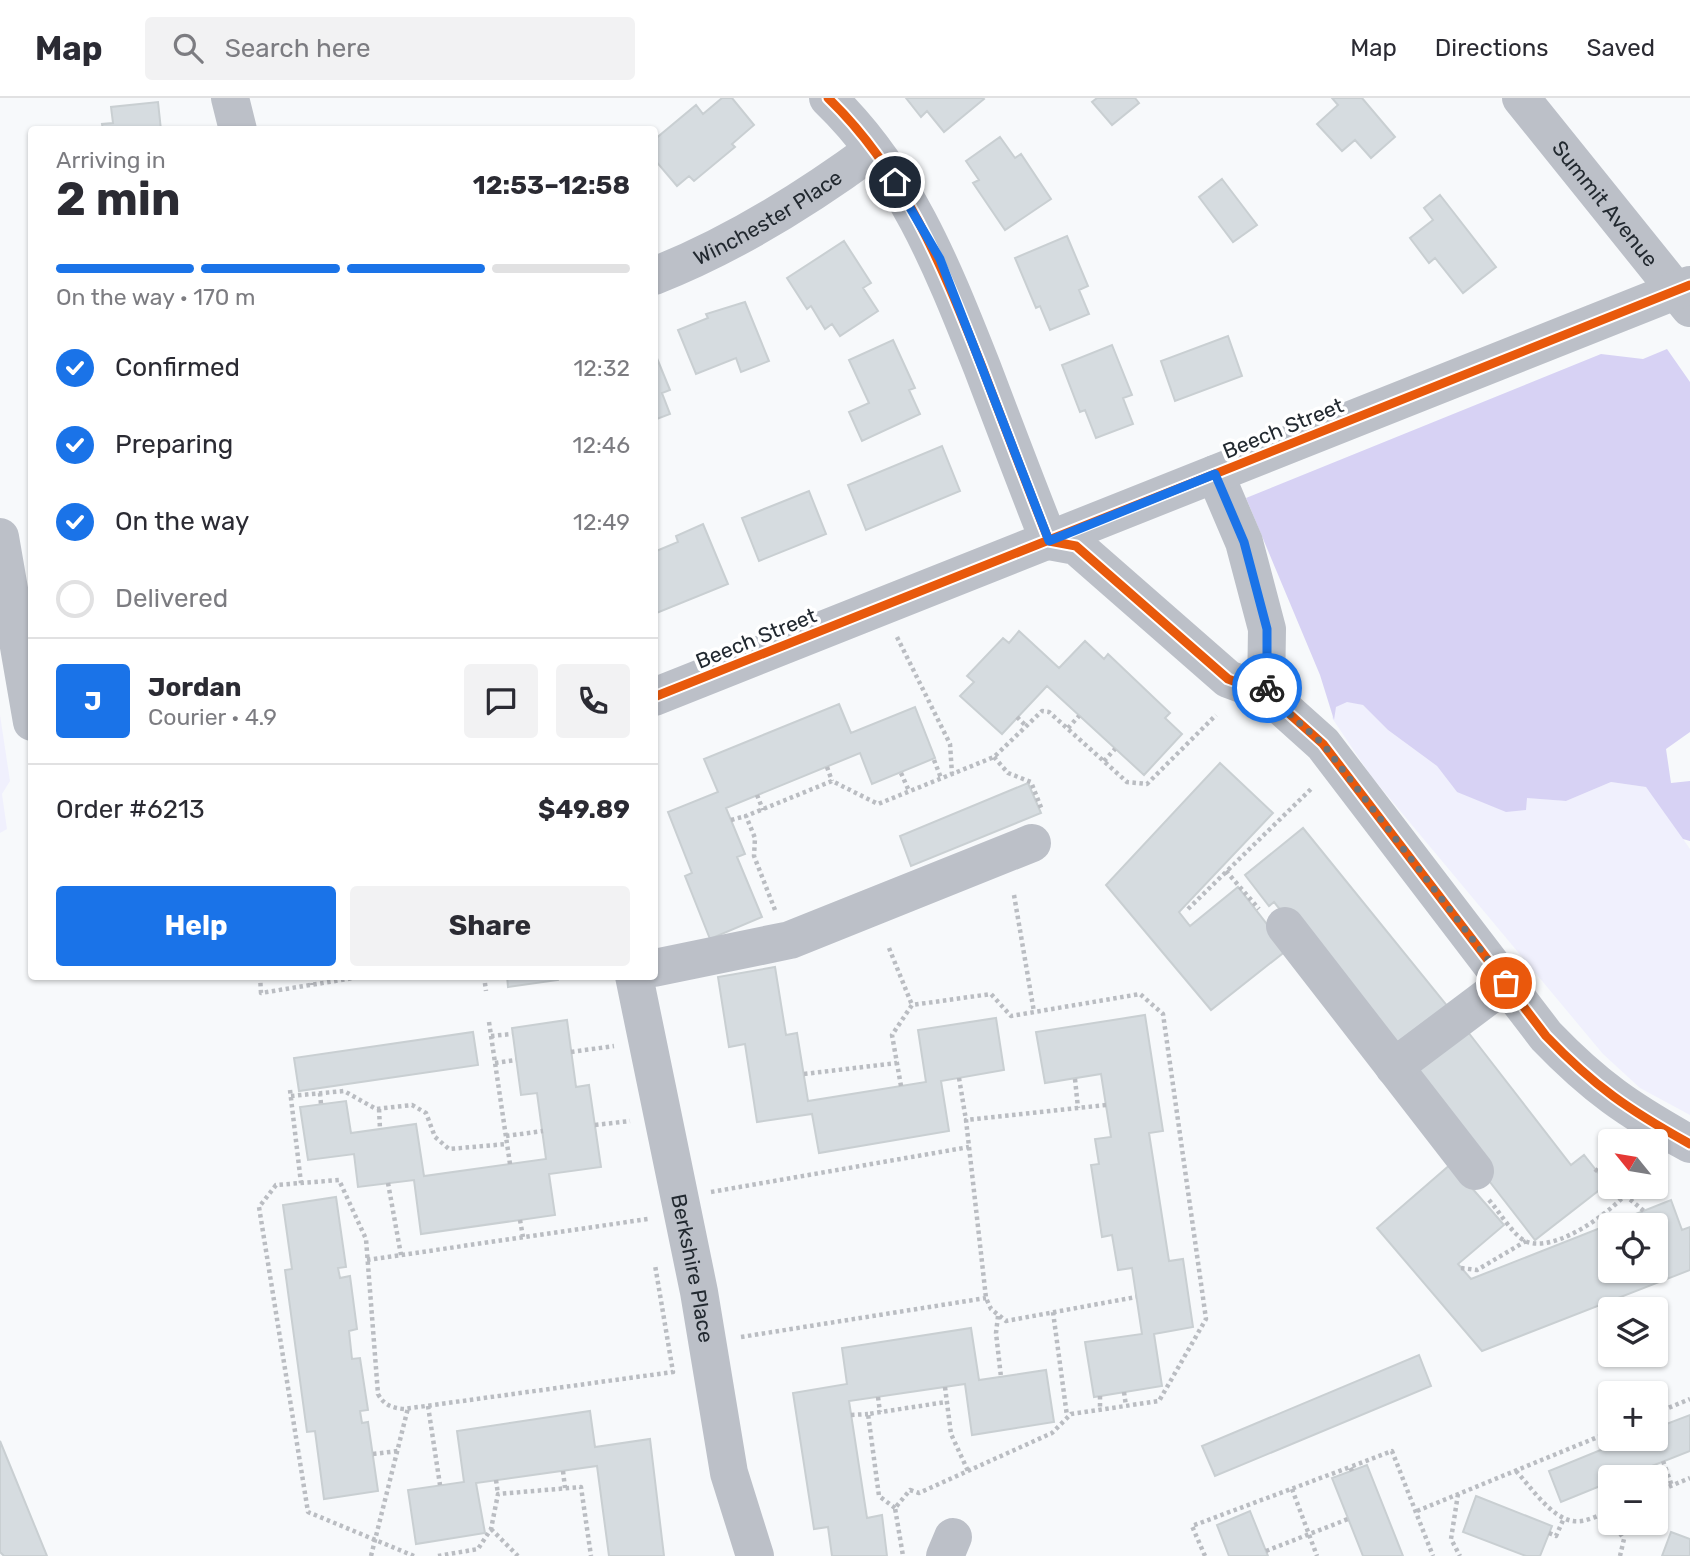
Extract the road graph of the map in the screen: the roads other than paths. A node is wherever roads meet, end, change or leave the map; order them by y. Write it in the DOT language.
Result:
graph roads {
  1 [pos="230,98"];
  2 [pos="828,98"];
  3 [pos="1533,102"];
  4 [pos="237,126"];
  5 [pos="873,150"];
  6 [pos="658,274"];
  7 [pos="1685,295"];
  8 [pos="1215,474"];
  9 [pos="0,537"];
  10 [pos="1049,541"];
  11 [pos="1266,693"];
  12 [pos="658,695"];
  13 [pos="28,699"];
  14 [pos="1037,827"];
  15 [pos="1274,920"];
  16 [pos="658,967"];
  17 [pos="635,980"];
  18 [pos="1506,983"];
  19 [pos="1394,1067"];
  20 [pos="1690,1144"];
  21 [pos="1478,1180"];
  22 [pos="755,1556"];
  1 -- 4 [label="street"];
  2 -- 5 [label="street"];
  3 -- 7 [label="street, Summit Avenue"];
  5 -- 6 [label="street, Winchester Place"];
  5 -- 10 [label="street"];
  7 -- 8 [label="street, Beech Street"];
  8 -- 10 [label="street, Beech Street"];
  8 -- 11 [label="street"];
  9 -- 13 [label="street"];
  10 -- 11 [label="street"];
  10 -- 12 [label="street, Beech Street"];
  11 -- 18 [label="street"];
  14 -- 16 [label="street"];
  15 -- 19 [label="street"];
  17 -- 22 [label="street, Berkshire Place"];
  18 -- 19 [label="street"];
  18 -- 20 [label="street"];
  19 -- 21 [label="street"];
}
